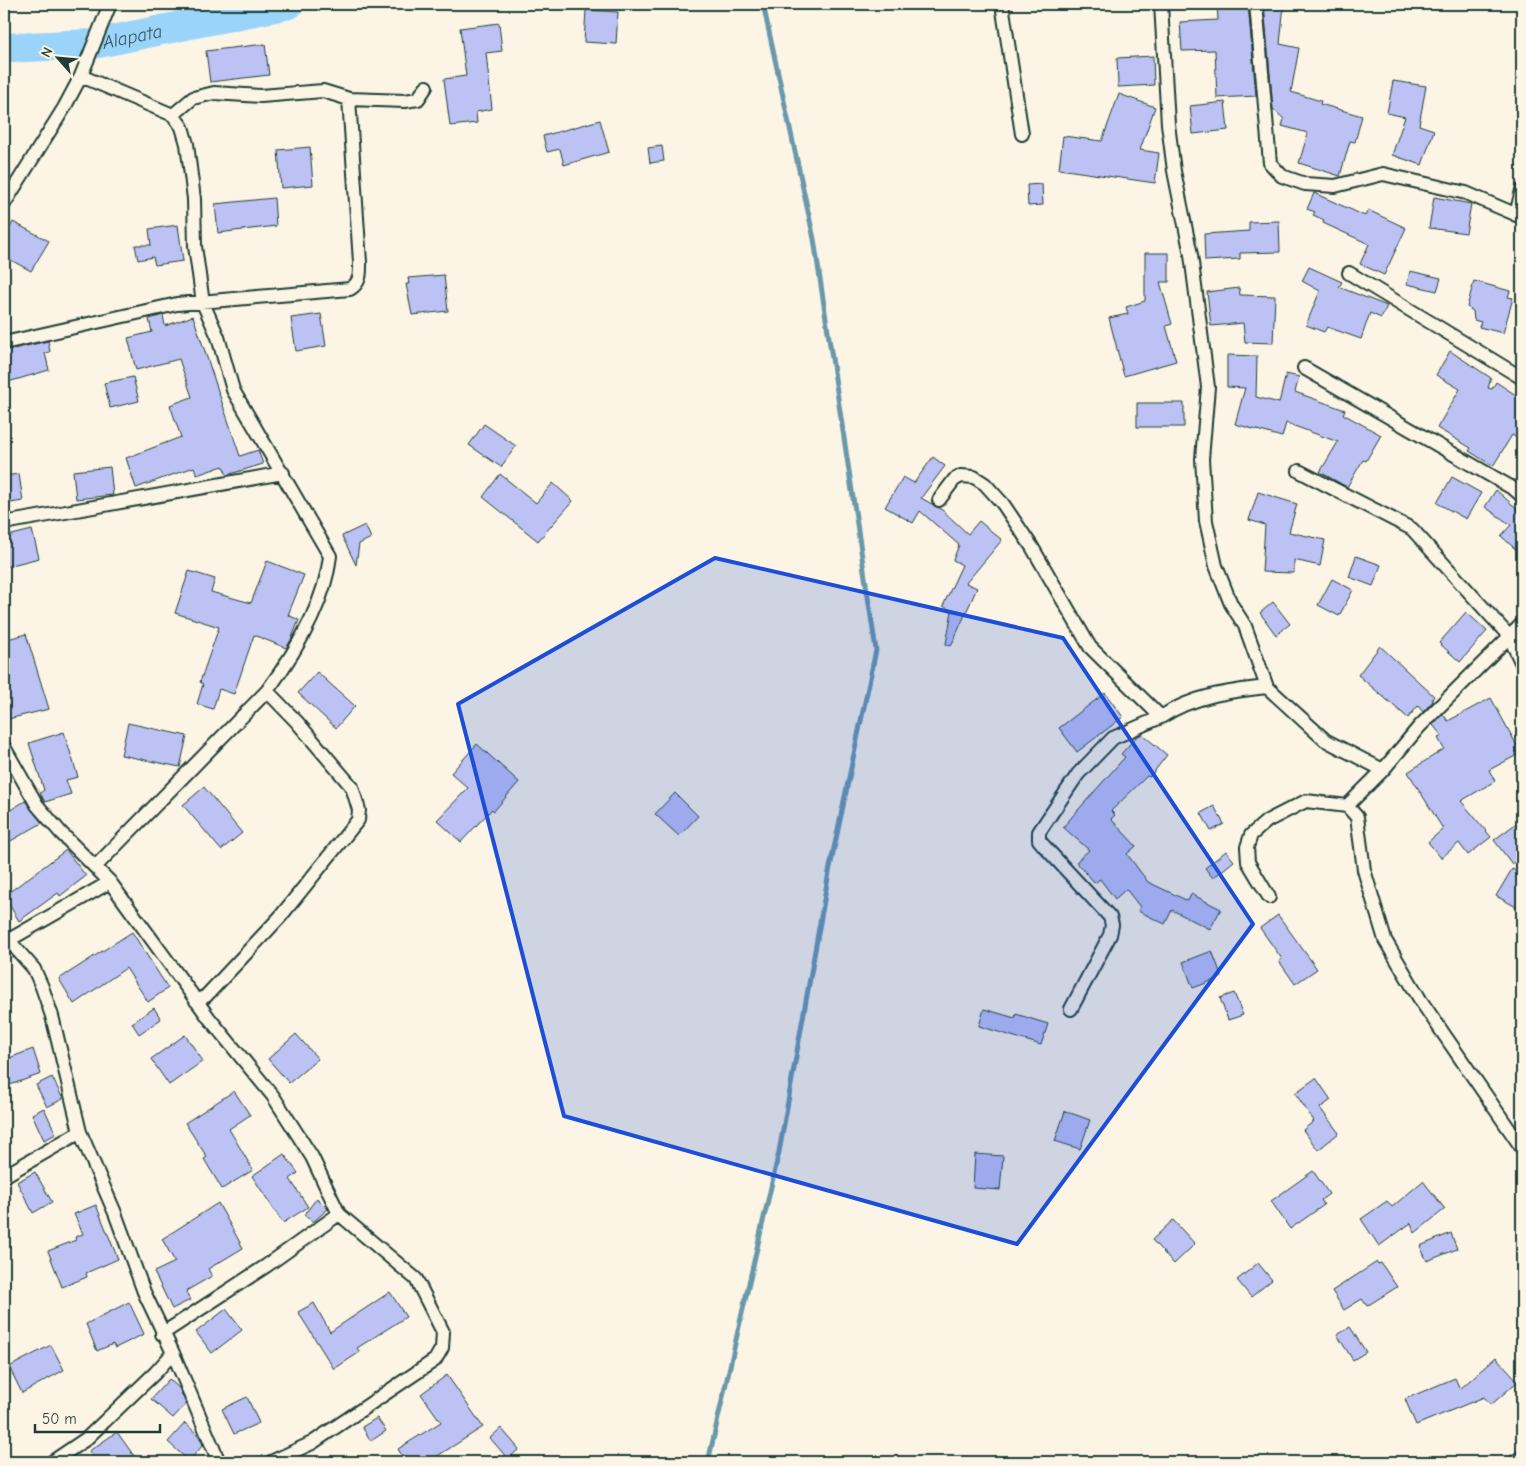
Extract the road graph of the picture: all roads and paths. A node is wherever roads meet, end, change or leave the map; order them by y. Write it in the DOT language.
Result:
graph roads {
  1 [pos="110,4"];
  2 [pos="1002,4"];
  3 [pos="1161,4"];
  4 [pos="1256,4"];
  5 [pos="81,76"];
  6 [pos="426,87"];
  7 [pos="349,99"];
  8 [pos="173,115"];
  9 [pos="1022,134"];
  10 [pos="1522,190"];
  11 [pos="4,204"];
  12 [pos="1519,216"];
  13 [pos="1349,273"];
  14 [pos="204,304"];
  15 [pos="4,344"];
  16 [pos="1304,368"];
  17 [pos="1522,378"];
  18 [pos="1299,471"];
  19 [pos="283,473"];
  20 [pos="1522,496"];
  21 [pos="939,500"];
  22 [pos="4,523"];
  23 [pos="1522,624"];
  24 [pos="1509,636"];
  25 [pos="1522,664"];
  26 [pos="1267,687"];
  27 [pos="267,691"];
  28 [pos="1161,717"];
  29 [pos="4,747"];
  30 [pos="1384,770"];
  31 [pos="1347,806"];
  32 [pos="96,866"];
  33 [pos="110,882"];
  34 [pos="1269,897"];
  35 [pos="6,938"];
  36 [pos="196,1001"];
  37 [pos="1071,1009"];
  38 [pos="80,1132"];
  39 [pos="1522,1148"];
  40 [pos="4,1176"];
  41 [pos="339,1214"];
  42 [pos="162,1334"];
  43 [pos="173,1353"];
  44 [pos="1522,1457"];
  45 [pos="52,1462"];
  46 [pos="219,1462"];
  47 [pos="271,1462"];
  48 [pos="1515,1462"];
  1 -- 5 [label="street"];
  2 -- 9 [label="street"];
  3 -- 26 [label="street"];
  4 -- 12 [label="street"];
  5 -- 8 [label="street"];
  5 -- 11 [label="street"];
  6 -- 7 [label="street"];
  7 -- 8 [label="street"];
  7 -- 14 [label="street"];
  8 -- 14 [label="street"];
  10 -- 12 [label="street"];
  13 -- 17 [label="street"];
  14 -- 15 [label="street"];
  14 -- 19 [label="street"];
  16 -- 20 [label="street"];
  18 -- 24 [label="street"];
  19 -- 22 [label="street"];
  19 -- 27 [label="street"];
  21 -- 28 [label="street"];
  23 -- 24 [label="street"];
  24 -- 25 [label="street"];
  24 -- 30 [label="street"];
  26 -- 28 [label="street"];
  26 -- 30 [label="street"];
  27 -- 32 [label="street"];
  27 -- 36 [label="street"];
  28 -- 37 [label="street"];
  29 -- 32 [label="street"];
  30 -- 31 [label="street"];
  31 -- 34 [label="street"];
  31 -- 39 [label="street"];
  32 -- 33 [label="street"];
  33 -- 35 [label="street"];
  33 -- 36 [label="street"];
  35 -- 38 [label="street"];
  36 -- 41 [label="street"];
  38 -- 40 [label="street"];
  38 -- 42 [label="street"];
  41 -- 42 [label="street"];
  41 -- 47 [label="street"];
  42 -- 43 [label="street"];
  43 -- 45 [label="street"];
  43 -- 46 [label="street"];
  44 -- 48 [label="street"];
}
